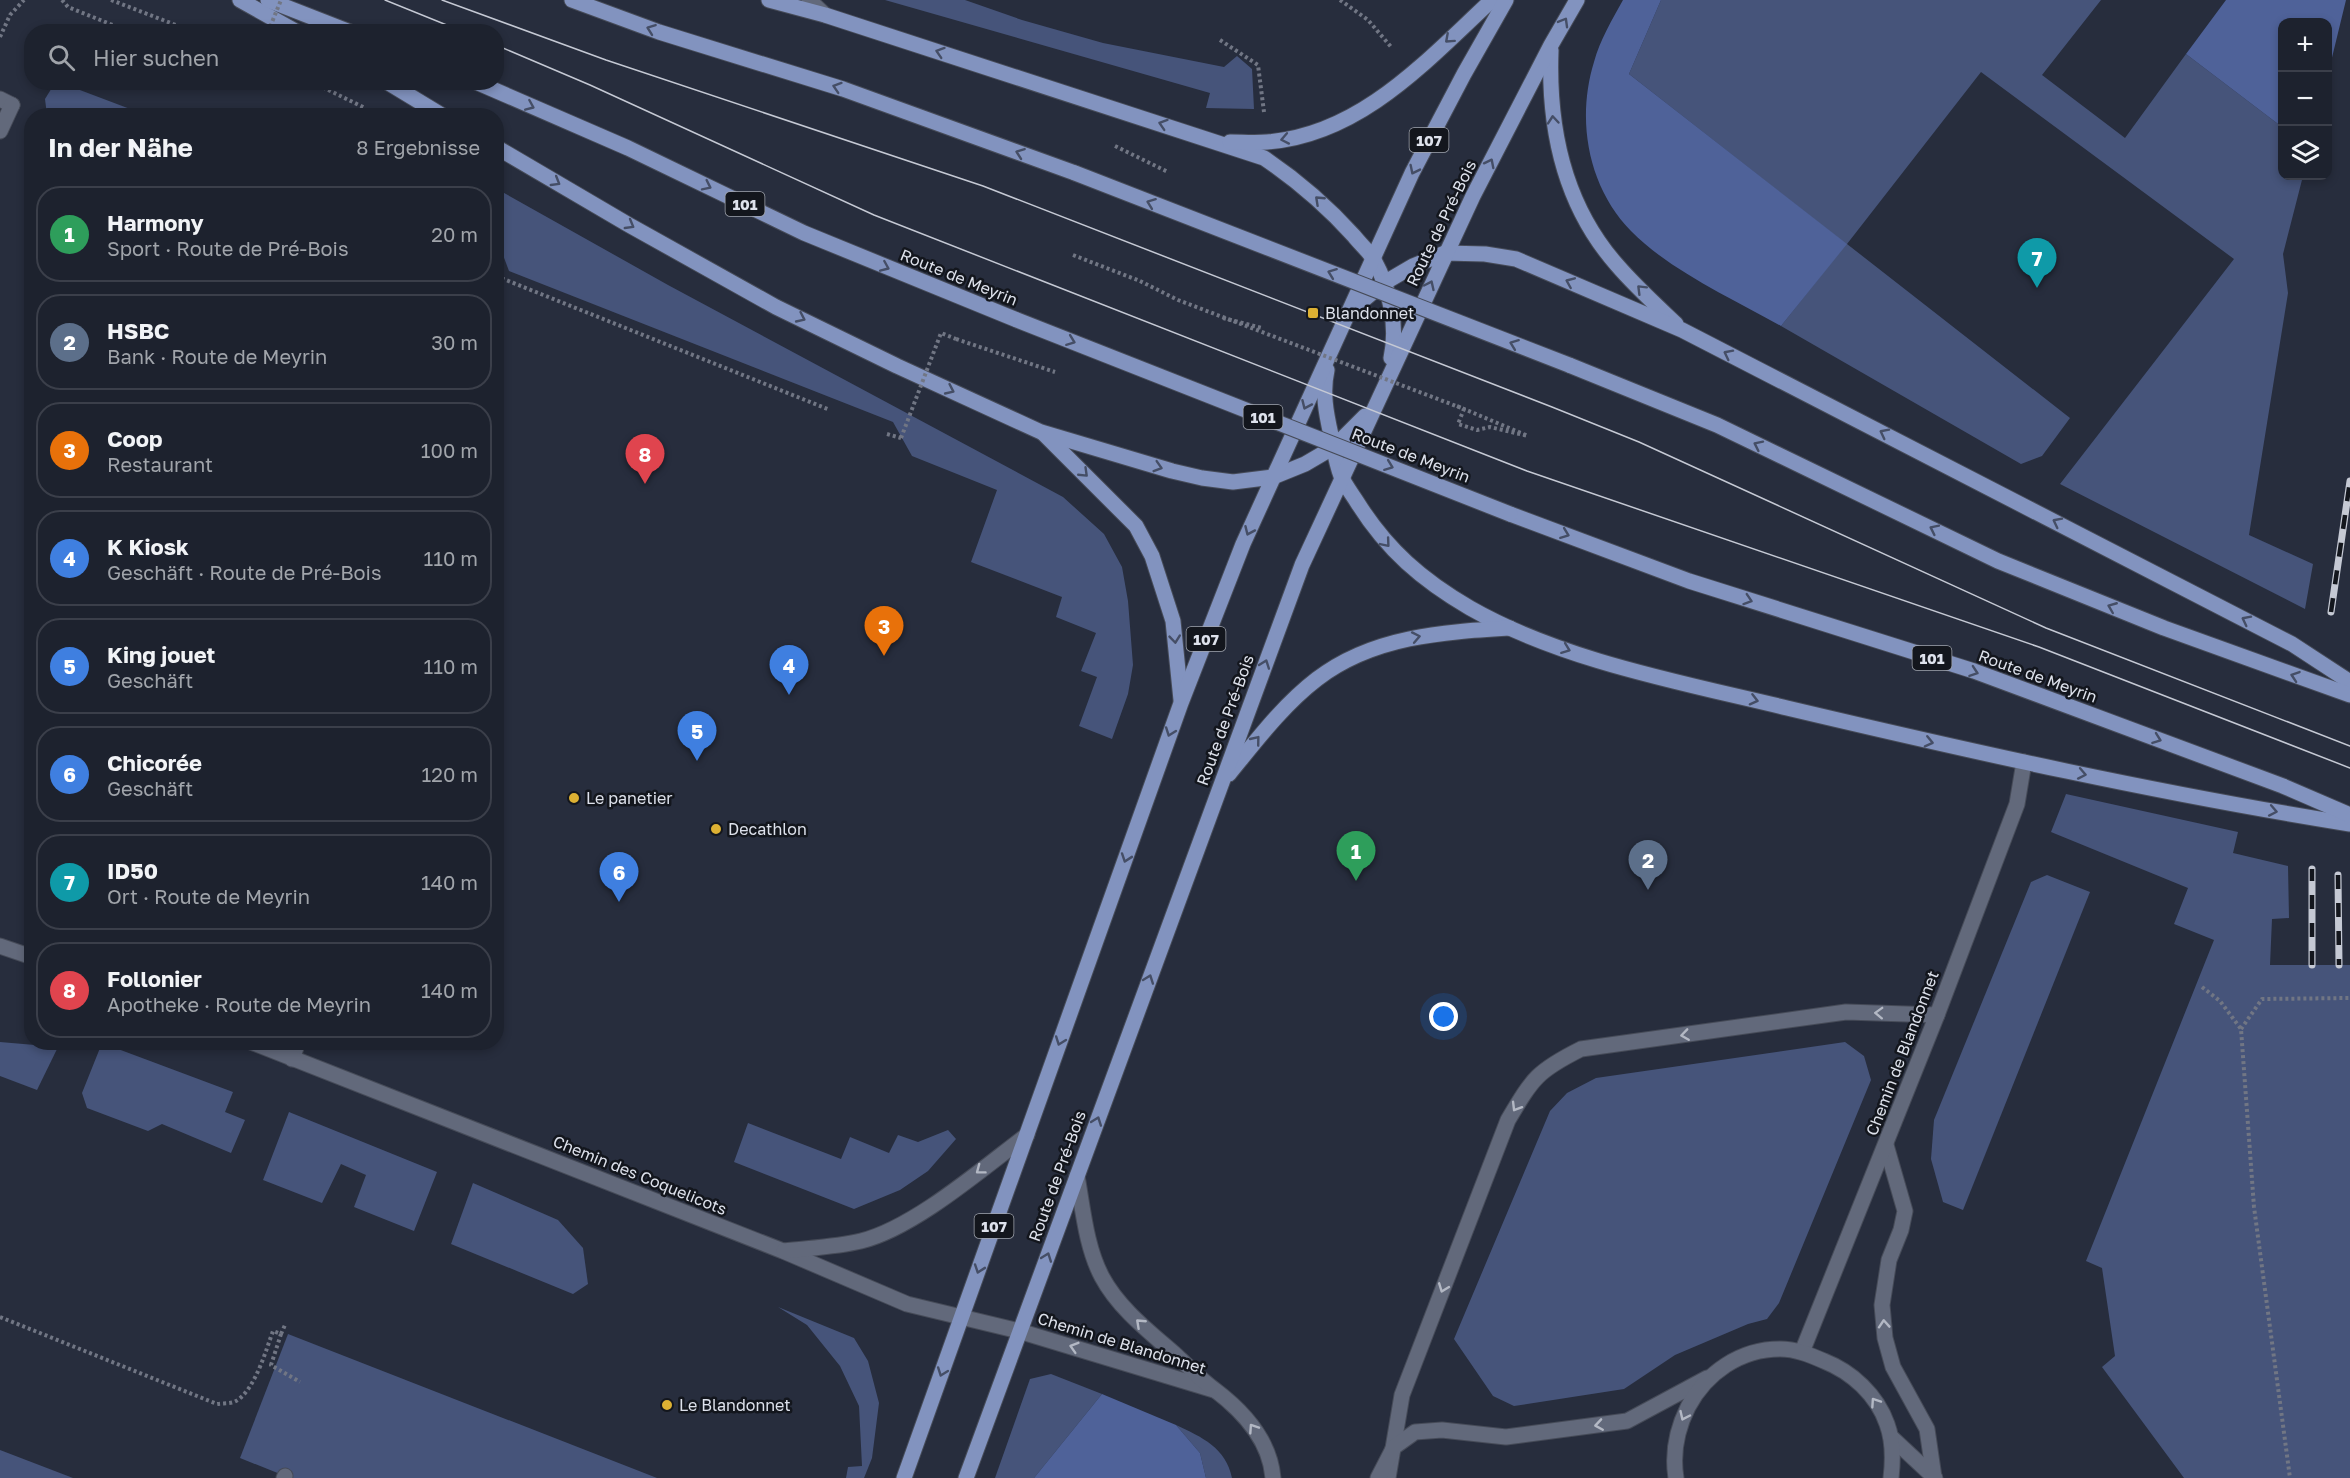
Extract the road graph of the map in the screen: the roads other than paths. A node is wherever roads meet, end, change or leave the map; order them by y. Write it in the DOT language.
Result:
graph roads {
  1 [pos="240,0"];
  2 [pos="268,0"];
  3 [pos="572,0"];
  4 [pos="769,0"];
  5 [pos="809,0"];
  6 [pos="1492,0"];
  7 [pos="1506,0"];
  8 [pos="1577,0"];
  9 [pos="825,15"];
  10 [pos="283,24"];
  11 [pos="330,24"];
  12 [pos="1551,45"];
  13 [pos="400,90"];
  14 [pos="494,90"];
  15 [pos="6,102"];
  16 [pos="430,108"];
  17 [pos="0,132"];
  18 [pos="1218,142"];
  19 [pos="504,152"];
  20 [pos="1445,253"];
  21 [pos="1373,258"];
  22 [pos="1384,283"];
  23 [pos="1342,327"];
  24 [pos="1682,330"];
  25 [pos="1330,352"];
  26 [pos="1388,376"];
  27 [pos="1375,404"];
  28 [pos="1041,432"];
  29 [pos="1334,447"];
  30 [pos="1273,477"];
  31 [pos="1342,477"];
  32 [pos="1512,628"];
  33 [pos="2350,682"];
  34 [pos="2350,695"];
  35 [pos="1181,703"];
  36 [pos="2024,762"];
  37 [pos="1219,785"];
  38 [pos="2350,815"];
  39 [pos="2350,824"];
  40 [pos="0,946"];
  41 [pos="24,954"];
  42 [pos="1937,1015"];
  43 [pos="270,1050"];
  44 [pos="295,1050"];
  45 [pos="292,1059"];
  46 [pos="1027,1135"];
  47 [pos="1886,1145"];
  48 [pos="1077,1176"];
  49 [pos="783,1251"];
  50 [pos="962,1317"];
  51 [pos="1019,1331"];
  52 [pos="1802,1352"];
  53 [pos="1709,1377"];
  54 [pos="1215,1390"];
  55 [pos="1890,1437"];
  56 [pos="1394,1447"];
  57 [pos="1935,1477"];
  58 [pos="904,1478"];
  59 [pos="966,1478"];
  60 [pos="1273,1478"];
  61 [pos="1378,1478"];
  62 [pos="1388,1478"];
  63 [pos="1676,1478"];
  64 [pos="1891,1478"];
  1 -- 10 [label="main road"];
  2 -- 11 [label="main road"];
  34 -- 3 [label="main road, one-way, bridge"];
  4 -- 9 [label="main road"];
  5 -- 9 [label="street"];
  6 -- 18 [label="main road, one-way"];
  7 -- 21 [label="main road, 107, one-way"];
  12 -- 8 [label="main road, Route de Pré-Bois, one-way"];
  18 -- 9 [label="main road, one-way"];
  20 -- 12 [label="main road, Route de Pré-Bois, one-way"];
  24 -- 12 [label="main road, one-way"];
  13 -- 16 [label="main road"];
  14 -- 38 [label="main road, Route de Meyrin / 101, one-way, bridge"];
  15 -- 17 [label="street"];
  21 -- 18 [label="main road, one-way"];
  19 -- 28 [label="main road, one-way"];
  20 -- 22 [label="main road"];
  24 -- 20 [label="main road, one-way"];
  26 -- 20 [label="main road, Route de Pré-Bois, one-way"];
  21 -- 22 [label="main road"];
  21 -- 23 [label="main road, 107"];
  22 -- 23 [label="main road"];
  22 -- 26 [label="main road"];
  23 -- 25 [label="main road, 107"];
  33 -- 24 [label="main road, one-way"];
  25 -- 29 [label="main road"];
  25 -- 30 [label="main road, 107, one-way"];
  26 -- 27 [label="main road, Route de Pré-Bois"];
  27 -- 29 [label="main road"];
  27 -- 31 [label="main road, Route de Pré-Bois"];
  28 -- 30 [label="main road, one-way"];
  28 -- 35 [label="main road, one-way"];
  29 -- 30 [label="main road"];
  29 -- 31 [label="main road"];
  30 -- 35 [label="main road, 107, one-way"];
  31 -- 32 [label="main road, one-way"];
  37 -- 31 [label="main road, Route de Pré-Bois, one-way"];
  32 -- 36 [label="main road, one-way"];
  37 -- 32 [label="main road, one-way"];
  35 -- 46 [label="main road, 107, one-way"];
  36 -- 39 [label="main road, one-way"];
  36 -- 42 [label="street, Chemin de Blandonnet"];
  48 -- 37 [label="main road, Route de Pré-Bois, one-way"];
  40 -- 41 [label="street"];
  42 -- 47 [label="street, Chemin de Blandonnet"];
  42 -- 56 [label="street, one-way"];
  43 -- 45 [label="street, Chemin des Coquelicots"];
  44 -- 45 [label="street"];
  45 -- 49 [label="street, Chemin des Coquelicots"];
  46 -- 49 [label="street, one-way"];
  46 -- 50 [label="main road, 107, one-way"];
  47 -- 52 [label="street, Chemin de Blandonnet"];
  57 -- 47 [label="street, one-way"];
  51 -- 48 [label="main road, Route de Pré-Bois, one-way"];
  54 -- 48 [label="street, Chemin de Blandonnet, one-way"];
  49 -- 50 [label="street, Chemin des Coquelicots"];
  50 -- 51 [label="street, Chemin des Coquelicots"];
  50 -- 58 [label="main road, 107, one-way"];
  54 -- 51 [label="street, Chemin de Blandonnet, one-way"];
  51 -- 59 [label="main road, Route de Pré-Bois"];
  52 -- 53 [label="street"];
  55 -- 52 [label="street, one-way"];
  53 -- 56 [label="street, one-way"];
  53 -- 63 [label="street, one-way"];
  60 -- 54 [label="street, Chemin de Blandonnet, one-way"];
  55 -- 57 [label="street"];
  55 -- 64 [label="street"];
  56 -- 61 [label="street"];
  56 -- 62 [label="street"];
}
